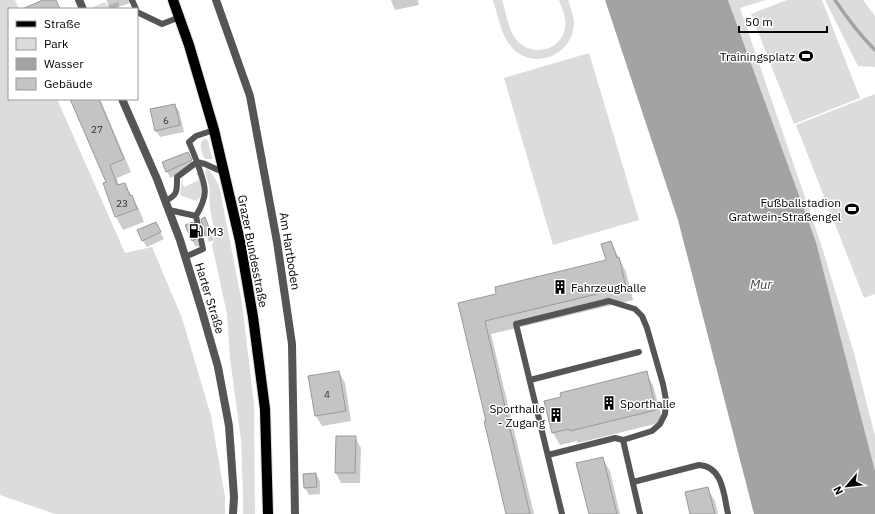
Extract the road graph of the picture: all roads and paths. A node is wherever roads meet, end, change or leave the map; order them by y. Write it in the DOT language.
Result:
graph roads {
  1 [pos="173,0"];
  2 [pos="216,0"];
  3 [pos="138,12"];
  4 [pos="180,17"];
  5 [pos="122,100"];
  6 [pos="214,130"];
  7 [pos="197,162"];
  8 [pos="225,173"];
  9 [pos="165,201"];
  10 [pos="169,210"];
  11 [pos="196,216"];
  12 [pos="185,256"];
  13 [pos="639,352"];
  14 [pos="530,380"];
  15 [pos="623,440"];
  16 [pos="548,455"];
  17 [pos="633,482"];
  18 [pos="234,514"];
  19 [pos="268,514"];
  20 [pos="295,514"];
  21 [pos="562,514"];
  22 [pos="640,514"];
  23 [pos="728,514"];
  1 -- 4 [label="main road, Grazer Bundesstraße"];
  2 -- 20 [label="street, Am Hartboden"];
  3 -- 4 [label="lane"];
  4 -- 6 [label="main road, Grazer Bundesstraße"];
  5 -- 9 [label="street, Harter Straße"];
  6 -- 7 [label="lane"];
  6 -- 8 [label="main road, Grazer Bundesstraße"];
  7 -- 8 [label="lane"];
  7 -- 9 [label="lane"];
  7 -- 11 [label="lane"];
  8 -- 19 [label="main road, Grazer Bundesstraße"];
  9 -- 10 [label="street, Harter Straße"];
  10 -- 11 [label="lane"];
  10 -- 12 [label="street, Harter Straße"];
  11 -- 12 [label="lane"];
  12 -- 18 [label="street, Harter Straße"];
  13 -- 14 [label="lane"];
  14 -- 15 [label="lane"];
  14 -- 16 [label="lane"];
  15 -- 16 [label="lane"];
  15 -- 17 [label="lane"];
  16 -- 21 [label="lane"];
  17 -- 22 [label="lane"];
  17 -- 23 [label="lane"];
}
